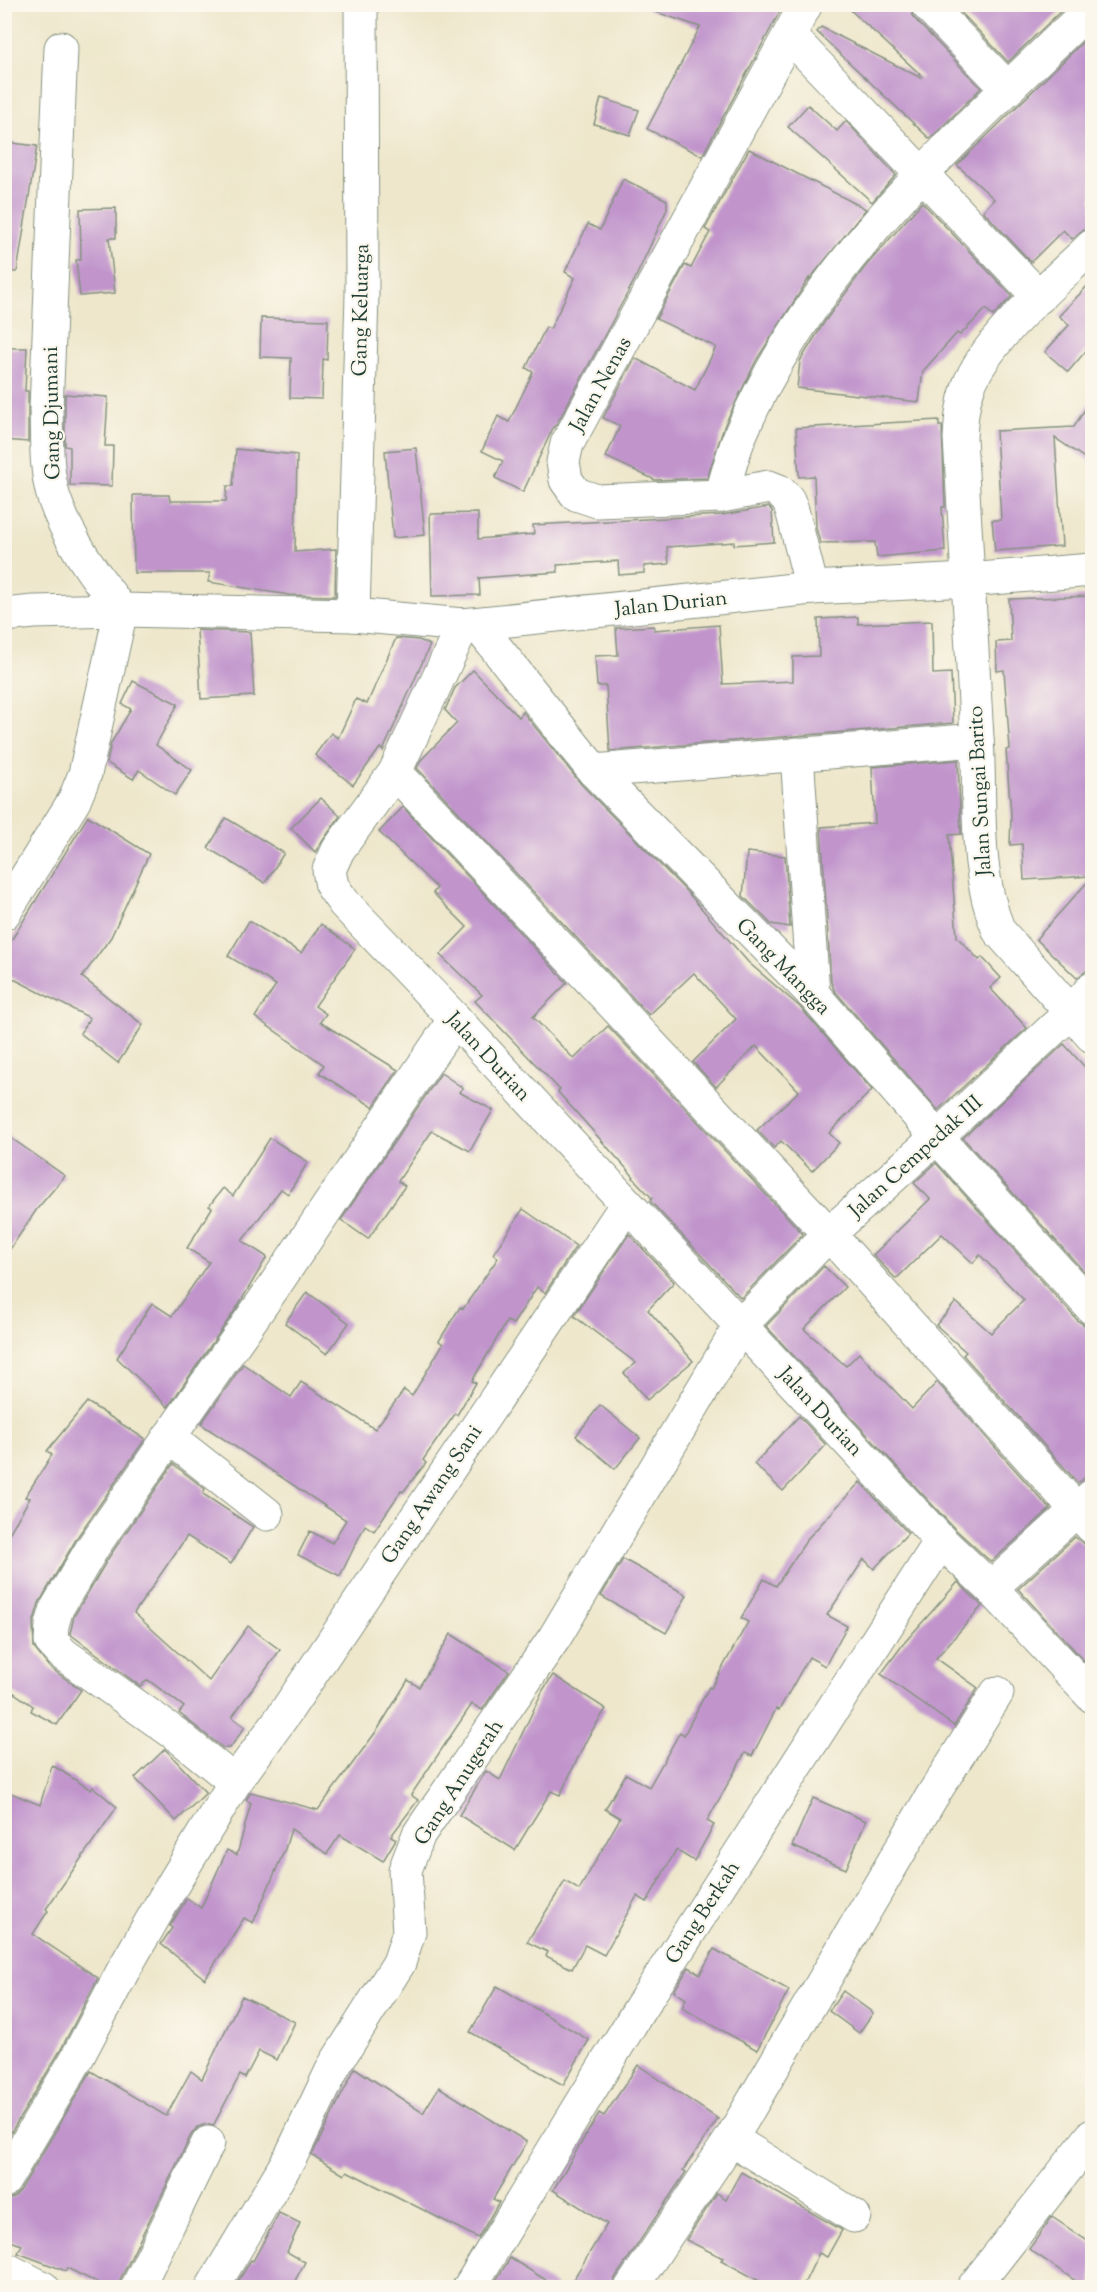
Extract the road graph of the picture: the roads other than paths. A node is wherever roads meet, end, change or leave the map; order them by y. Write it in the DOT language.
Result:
graph roads {
  1 [pos="362,4"];
  2 [pos="806,4"];
  3 [pos="927,4"];
  4 [pos="1092,7"];
  5 [pos="790,36"];
  6 [pos="61,48"];
  7 [pos="1008,88"];
  8 [pos="923,174"];
  9 [pos="1092,246"];
  10 [pos="1039,297"];
  11 [pos="721,496"];
  12 [pos="1092,570"];
  13 [pos="967,580"];
  14 [pos="812,588"];
  15 [pos="121,610"];
  16 [pos="4,615"];
  17 [pos="352,615"];
  18 [pos="470,624"];
  19 [pos="977,740"];
  20 [pos="797,754"];
  21 [pos="594,771"];
  22 [pos="395,772"];
  23 [pos="4,913"];
  24 [pos="813,994"];
  25 [pos="1082,1000"];
  26 [pos="455,1019"];
  27 [pos="1092,1036"];
  28 [pos="937,1137"];
  29 [pos="627,1204"];
  30 [pos="829,1234"];
  31 [pos="1092,1308"];
  32 [pos="741,1325"];
  33 [pos="169,1437"];
  34 [pos="1087,1511"];
  35 [pos="267,1514"];
  36 [pos="941,1540"];
  37 [pos="990,1588"];
  38 [pos="997,1693"];
  39 [pos="1092,1696"];
  40 [pos="235,1782"];
  41 [pos="1092,2136"];
  42 [pos="731,2139"];
  43 [pos="208,2143"];
  44 [pos="4,2181"];
  45 [pos="854,2216"];
  46 [pos="4,2268"];
  47 [pos="43,2288"];
  48 [pos="137,2288"];
  49 [pos="212,2288"];
  50 [pos="469,2288"];
  51 [pos="631,2288"];
  52 [pos="973,2288"];
  1 -- 17 [label="street, Gang Keluarga"];
  2 -- 5 [label="street, Jalan Nenas"];
  3 -- 7 [label="street"];
  4 -- 7 [label="street"];
  5 -- 8 [label="street"];
  5 -- 11 [label="street, Jalan Nenas"];
  6 -- 15 [label="street, Gang Djumani"];
  7 -- 8 [label="street"];
  8 -- 10 [label="street"];
  8 -- 11 [label="street"];
  9 -- 10 [label="street, Jalan Sungai Barito"];
  10 -- 13 [label="street, Jalan Sungai Barito"];
  11 -- 14 [label="street, Jalan Nenas"];
  12 -- 13 [label="street"];
  13 -- 14 [label="street"];
  13 -- 19 [label="street, Jalan Sungai Barito"];
  14 -- 18 [label="street, Jalan Durian"];
  15 -- 16 [label="street"];
  15 -- 17 [label="street"];
  15 -- 23 [label="street"];
  17 -- 18 [label="street"];
  18 -- 21 [label="street, Gang Mangga"];
  18 -- 22 [label="street, Jalan Durian"];
  19 -- 20 [label="street"];
  19 -- 25 [label="street, Jalan Sungai Barito"];
  20 -- 21 [label="street"];
  20 -- 24 [label="street"];
  21 -- 24 [label="street, Gang Mangga"];
  22 -- 26 [label="street, Jalan Durian"];
  22 -- 30 [label="street"];
  24 -- 28 [label="street, Gang Mangga"];
  25 -- 27 [label="street, Jalan Sungai Barito"];
  25 -- 28 [label="street, Jalan Cempedak III"];
  26 -- 29 [label="street, Jalan Durian"];
  26 -- 33 [label="street"];
  28 -- 30 [label="street, Jalan Cempedak III"];
  28 -- 31 [label="street, Gang Mangga"];
  29 -- 32 [label="street, Jalan Durian"];
  29 -- 40 [label="street, Gang Awang Sani"];
  30 -- 32 [label="street, Jalan Cempedak III"];
  30 -- 34 [label="street"];
  32 -- 36 [label="street, Jalan Durian"];
  32 -- 49 [label="street, Gang Anugerah"];
  33 -- 35 [label="street"];
  33 -- 40 [label="street"];
  34 -- 37 [label="street"];
  36 -- 37 [label="street, Jalan Durian"];
  36 -- 50 [label="street, Gang Berkah"];
  37 -- 39 [label="street, Jalan Durian"];
  38 -- 42 [label="street"];
  40 -- 44 [label="street, Gang Awang Sani"];
  41 -- 52 [label="street"];
  42 -- 45 [label="street"];
  42 -- 51 [label="street"];
  43 -- 48 [label="street"];
  46 -- 47 [label="street"];
}
